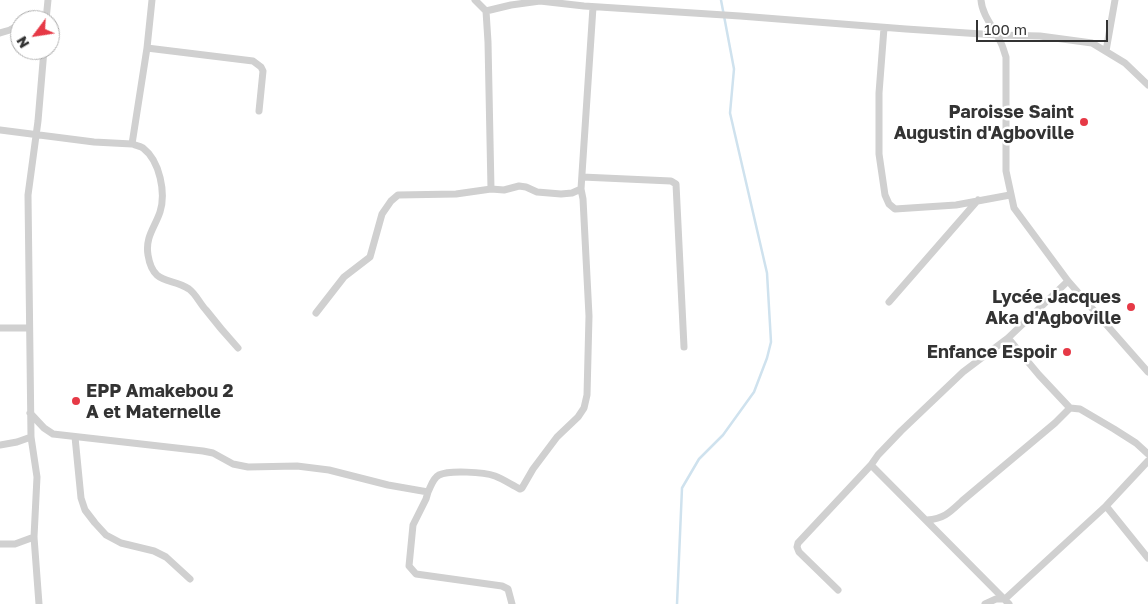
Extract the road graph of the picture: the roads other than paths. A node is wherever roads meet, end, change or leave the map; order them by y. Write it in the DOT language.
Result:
graph roads {
  1 [pos="152,0"];
  2 [pos="475,0"];
  3 [pos="982,0"];
  4 [pos="1115,0"];
  5 [pos="593,7"];
  6 [pos="486,12"];
  7 [pos="884,28"];
  8 [pos="997,35"];
  9 [pos="147,48"];
  10 [pos="1106,51"];
  11 [pos="43,60"];
  12 [pos="1148,85"];
  13 [pos="259,111"];
  14 [pos="0,130"];
  15 [pos="36,134"];
  16 [pos="132,144"];
  17 [pos="582,177"];
  18 [pos="490,188"];
  19 [pos="581,190"];
  20 [pos="1010,195"];
  21 [pos="978,200"];
  22 [pos="1068,281"];
  23 [pos="889,302"];
  24 [pos="316,313"];
  25 [pos="0,328"];
  26 [pos="28,328"];
  27 [pos="1008,338"];
  28 [pos="684,347"];
  29 [pos="238,348"];
  30 [pos="1148,372"];
  31 [pos="1070,408"];
  32 [pos="30,412"];
  33 [pos="31,437"];
  34 [pos="75,437"];
  35 [pos="0,444"];
  36 [pos="1148,454"];
  37 [pos="1148,461"];
  38 [pos="871,465"];
  39 [pos="428,492"];
  40 [pos="1106,506"];
  41 [pos="927,520"];
  42 [pos="34,537"];
  43 [pos="0,544"];
  44 [pos="1148,558"];
  45 [pos="190,579"];
  46 [pos="838,590"];
  47 [pos="1007,601"];
  48 [pos="39,604"];
  49 [pos="512,604"];
  50 [pos="985,604"];
  1 -- 9 [label="street"];
  2 -- 6 [label="street"];
  3 -- 8 [label="street"];
  4 -- 10 [label="street"];
  5 -- 6 [label="street"];
  5 -- 7 [label="street"];
  5 -- 17 [label="street"];
  6 -- 18 [label="street"];
  7 -- 8 [label="street"];
  7 -- 21 [label="street"];
  8 -- 10 [label="street"];
  8 -- 20 [label="street"];
  9 -- 13 [label="street"];
  9 -- 16 [label="street"];
  10 -- 12 [label="street"];
  11 -- 15 [label="street"];
  14 -- 15 [label="street"];
  15 -- 16 [label="street"];
  15 -- 26 [label="street"];
  16 -- 29 [label="street"];
  17 -- 19 [label="street"];
  17 -- 28 [label="street"];
  18 -- 19 [label="street"];
  18 -- 24 [label="street"];
  19 -- 39 [label="street"];
  20 -- 21 [label="street"];
  20 -- 22 [label="street"];
  21 -- 23 [label="street"];
  22 -- 27 [label="street"];
  22 -- 30 [label="street"];
  25 -- 26 [label="street"];
  26 -- 32 [label="street"];
  27 -- 31 [label="street"];
  27 -- 38 [label="street"];
  31 -- 36 [label="street"];
  31 -- 41 [label="street"];
  32 -- 33 [label="street"];
  32 -- 34 [label="street"];
  33 -- 35 [label="street"];
  33 -- 42 [label="street"];
  34 -- 39 [label="street"];
  34 -- 45 [label="street"];
  37 -- 40 [label="street"];
  38 -- 41 [label="street"];
  38 -- 46 [label="street"];
  39 -- 49 [label="street"];
  40 -- 44 [label="street"];
  40 -- 47 [label="street"];
  41 -- 47 [label="street"];
  42 -- 43 [label="street"];
  42 -- 48 [label="street"];
  47 -- 50 [label="street"];
}
